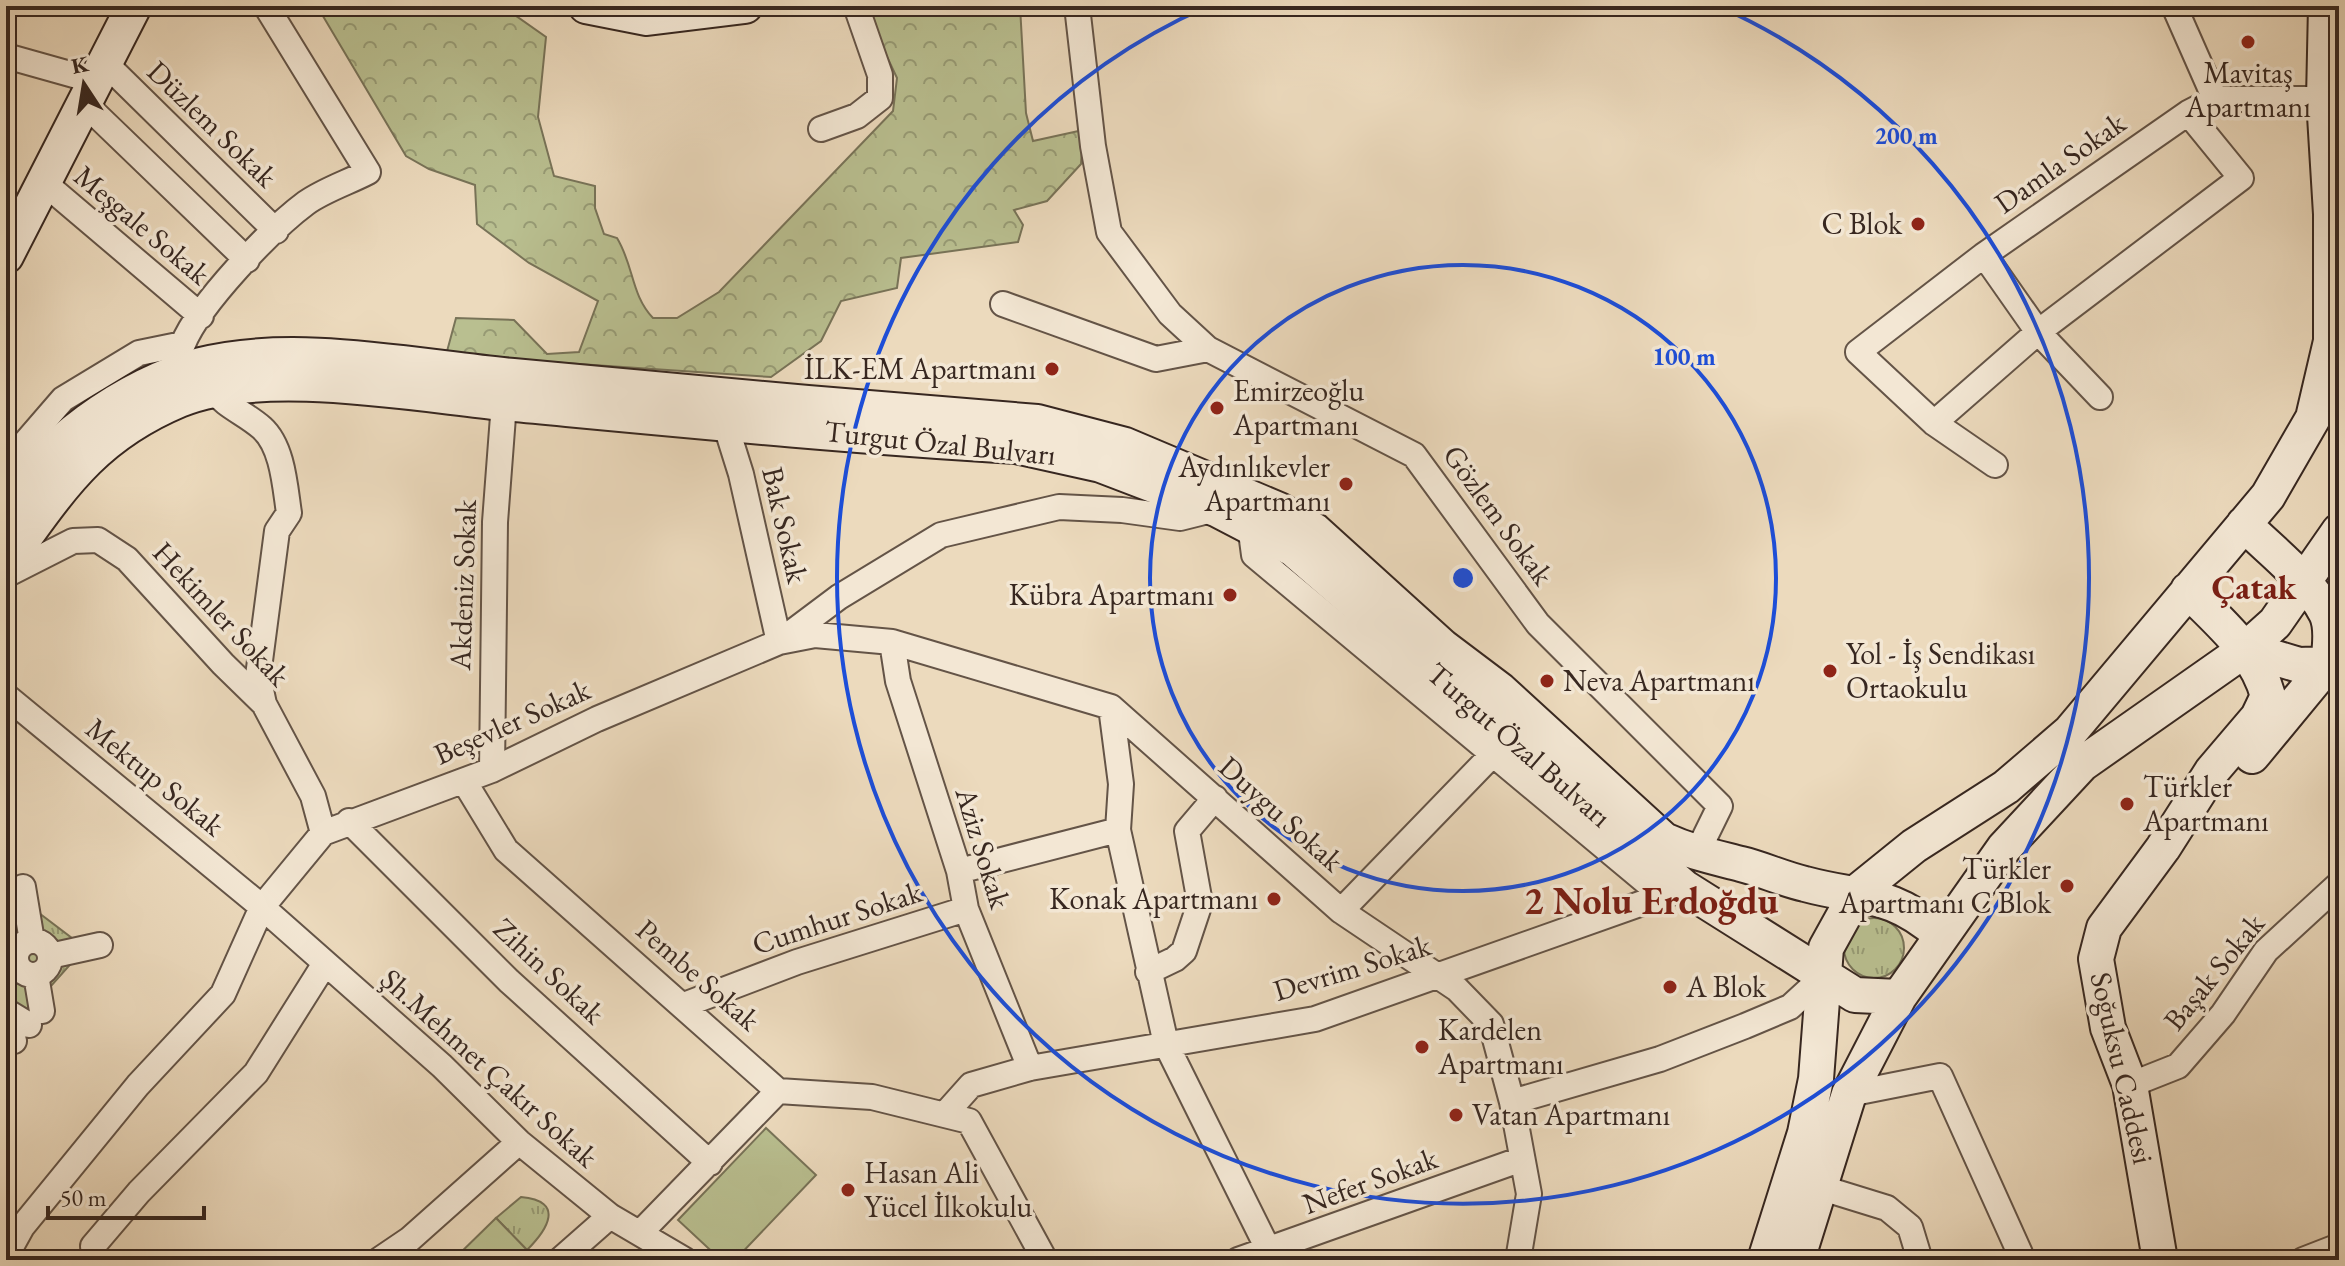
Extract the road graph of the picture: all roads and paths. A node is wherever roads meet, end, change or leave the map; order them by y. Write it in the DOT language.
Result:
graph roads {
  1 [pos="134,6"];
  2 [pos="266,6"];
  3 [pos="586,6"];
  4 [pos="856,6"];
  5 [pos="1077,6"];
  6 [pos="2174,6"];
  7 [pos="2326,6"];
  8 [pos="725,8"];
  9 [pos="6,56"];
  10 [pos="94,81"];
  11 [pos="2215,99"];
  12 [pos="2324,99"];
  13 [pos="2188,113"];
  14 [pos="821,129"];
  15 [pos="42,181"];
  16 [pos="276,231"];
  17 [pos="1984,255"];
  18 [pos="6,256"];
  19 [pos="247,260"];
  20 [pos="1003,304"];
  21 [pos="201,316"];
  22 [pos="2038,332"];
  23 [pos="1208,349"];
  24 [pos="198,366"];
  25 [pos="2100,397"];
  26 [pos="504,403"];
  27 [pos="725,423"];
  28 [pos="1934,423"];
  29 [pos="6,465"];
  30 [pos="1995,465"];
  31 [pos="1216,509"];
  32 [pos="6,517"];
  33 [pos="2244,524"];
  34 [pos="1250,525"];
  35 [pos="2339,531"];
  36 [pos="6,563"];
  37 [pos="6,575"];
  38 [pos="2305,584"];
  39 [pos="2188,590"];
  40 [pos="2339,596"];
  41 [pos="779,642"];
  42 [pos="892,642"];
  43 [pos="2246,649"];
  44 [pos="2335,658"];
  45 [pos="6,696"];
  46 [pos="264,704"];
  47 [pos="1111,707"];
  48 [pos="1493,754"];
  49 [pos="492,770"];
  50 [pos="464,781"];
  51 [pos="1215,798"];
  52 [pos="349,821"];
  53 [pos="1118,830"];
  54 [pos="323,833"];
  55 [pos="2163,848"];
  56 [pos="1696,855"];
  57 [pos="959,871"];
  58 [pos="2339,884"];
  59 [pos="23,887"];
  60 [pos="1674,892"];
  61 [pos="1857,892"];
  62 [pos="262,907"];
  63 [pos="966,909"];
  64 [pos="1341,911"];
  65 [pos="1940,934"];
  66 [pos="100,945"];
  67 [pos="23,960"];
  68 [pos="324,965"];
  69 [pos="1148,972"];
  70 [pos="1826,974"];
  71 [pos="1440,976"];
  72 [pos="1899,997"];
  73 [pos="684,1005"];
  74 [pos="19,1021"];
  75 [pos="1166,1044"];
  76 [pos="1030,1068"];
  77 [pos="2130,1085"];
  78 [pos="778,1091"];
  79 [pos="1849,1094"];
  80 [pos="1512,1102"];
  81 [pos="946,1113"];
  82 [pos="519,1142"];
  83 [pos="1522,1159"];
  84 [pos="710,1163"];
  85 [pos="1819,1187"];
  86 [pos="610,1216"];
  87 [pos="640,1233"];
  88 [pos="2339,1246"];
  89 [pos="1269,1251"];
  90 [pos="6,1256"];
  91 [pos="94,1260"];
  92 [pos="379,1260"];
  93 [pos="560,1260"];
  94 [pos="685,1260"];
  95 [pos="1045,1260"];
  96 [pos="1238,1260"];
  97 [pos="1518,1260"];
  98 [pos="1765,1260"];
  99 [pos="1797,1260"];
  100 [pos="1920,1260"];
  101 [pos="2023,1260"];
  102 [pos="2160,1260"];
  103 [pos="2303,1260"];
  1 -- 10 [label="street"];
  2 -- 16 [label="street"];
  3 -- 8 [label="street"];
  4 -- 14 [label="street"];
  5 -- 23 [label="street, Gözlem Sokak"];
  6 -- 11 [label="street"];
  7 -- 12 [label="street"];
  9 -- 10 [label="street"];
  10 -- 15 [label="street"];
  10 -- 16 [label="street, Düzlem Sokak"];
  10 -- 19 [label="street"];
  11 -- 12 [label="street, Damla Sokak"];
  11 -- 13 [label="street, Damla Sokak"];
  12 -- 33 [label="street"];
  13 -- 17 [label="street, Damla Sokak"];
  13 -- 22 [label="street"];
  15 -- 18 [label="street"];
  15 -- 21 [label="street, Meşgale Sokak"];
  16 -- 19 [label="street"];
  17 -- 22 [label="street"];
  17 -- 28 [label="street, Damla Sokak"];
  19 -- 21 [label="street"];
  20 -- 23 [label="street"];
  21 -- 24 [label="street"];
  22 -- 25 [label="street"];
  22 -- 28 [label="street"];
  23 -- 56 [label="street, Gözlem Sokak"];
  24 -- 26 [label="street, Turgut Özal Bulvarı"];
  24 -- 29 [label="street, Turgut Özal Bulvarı"];
  24 -- 32 [label="street, Turgut Özal Bulvarı"];
  24 -- 36 [label="street, Turgut Özal Bulvarı"];
  24 -- 46 [label="street"];
  24 -- 56 [label="street, Turgut Özal Bulvarı"];
  26 -- 27 [label="street, Turgut Özal Bulvarı"];
  26 -- 49 [label="street, Akdeniz Sokak"];
  27 -- 31 [label="street, Turgut Özal Bulvarı"];
  27 -- 41 [label="street, Bak Sokak"];
  28 -- 30 [label="street"];
  31 -- 34 [label="street, Turgut Özal Bulvarı"];
  31 -- 41 [label="street, Beşevler Sokak"];
  33 -- 38 [label="street"];
  33 -- 39 [label="street"];
  34 -- 48 [label="street"];
  34 -- 60 [label="street, Turgut Özal Bulvarı"];
  35 -- 38 [label="street"];
  37 -- 46 [label="street, Hekimler Sokak"];
  38 -- 40 [label="street"];
  38 -- 43 [label="street"];
  38 -- 44 [label="street"];
  39 -- 43 [label="street"];
  39 -- 61 [label="street"];
  41 -- 42 [label="street, Duygu Sokak"];
  41 -- 49 [label="street, Beşevler Sokak"];
  42 -- 47 [label="street, Duygu Sokak"];
  42 -- 57 [label="street, Aziz Sokak"];
  43 -- 44 [label="street"];
  43 -- 55 [label="street, Soğuksu Caddesi"];
  43 -- 65 [label="street"];
  44 -- 55 [label="street, Soğuksu Caddesi"];
  45 -- 62 [label="street, Mektup Sokak"];
  46 -- 54 [label="street, Hekimler Sokak"];
  47 -- 51 [label="street, Duygu Sokak"];
  47 -- 53 [label="street"];
  48 -- 60 [label="street"];
  48 -- 64 [label="street"];
  49 -- 50 [label="street, Beşevler Sokak"];
  50 -- 52 [label="street, Beşevler Sokak"];
  50 -- 73 [label="street, Pembe Sokak"];
  51 -- 64 [label="street, Duygu Sokak"];
  51 -- 69 [label="street"];
  52 -- 54 [label="street, Beşevler Sokak"];
  52 -- 84 [label="street, Zihin Sokak"];
  53 -- 57 [label="street, Cumhur Sokak"];
  53 -- 69 [label="street"];
  54 -- 62 [label="street, Beşevler Sokak"];
  55 -- 77 [label="street, Soğuksu Caddesi"];
  56 -- 61 [label="street, Turgut Özal Bulvarı"];
  57 -- 63 [label="street, Aziz Sokak"];
  58 -- 77 [label="street, Başak Sokak"];
  59 -- 67 [label="street"];
  60 -- 70 [label="street, Turgut Özal Bulvarı"];
  60 -- 71 [label="street, Devrim Sokak"];
  61 -- 65 [label="street"];
  61 -- 70 [label="street"];
  62 -- 68 [label="street, Şh.Mehmet Çakır Sokak"];
  62 -- 90 [label="street, Beşevler Sokak"];
  63 -- 73 [label="street, Cumhur Sokak"];
  63 -- 76 [label="street, Aziz Sokak"];
  64 -- 71 [label="street, Duygu Sokak"];
  65 -- 72 [label="street"];
  66 -- 67 [label="street"];
  67 -- 74 [label="street"];
  68 -- 82 [label="street, Şh.Mehmet Çakır Sokak"];
  68 -- 91 [label="street"];
  69 -- 75 [label="street"];
  70 -- 72 [label="street"];
  70 -- 80 [label="street"];
  70 -- 98 [label="street"];
  71 -- 75 [label="street, Devrim Sokak"];
  71 -- 80 [label="street, Duygu Sokak"];
  72 -- 79 [label="street"];
  73 -- 78 [label="street, Pembe Sokak"];
  75 -- 76 [label="street, Devrim Sokak"];
  75 -- 89 [label="street"];
  76 -- 81 [label="street, Devrim Sokak"];
  77 -- 102 [label="street, Soğuksu Caddesi"];
  78 -- 81 [label="street"];
  78 -- 84 [label="street"];
  79 -- 85 [label="street"];
  79 -- 101 [label="street"];
  80 -- 83 [label="street, Duygu Sokak"];
  81 -- 95 [label="street"];
  82 -- 86 [label="street, Şh.Mehmet Çakır Sokak"];
  82 -- 92 [label="street"];
  83 -- 89 [label="street, Nefer Sokak"];
  83 -- 97 [label="street, Duygu Sokak"];
  84 -- 87 [label="street"];
  85 -- 99 [label="street"];
  85 -- 100 [label="street"];
  86 -- 87 [label="street, Şh.Mehmet Çakır Sokak"];
  86 -- 93 [label="street"];
  87 -- 94 [label="street, Şh.Mehmet Çakır Sokak"];
  88 -- 103 [label="street"];
  89 -- 96 [label="street, Nefer Sokak"];
}
